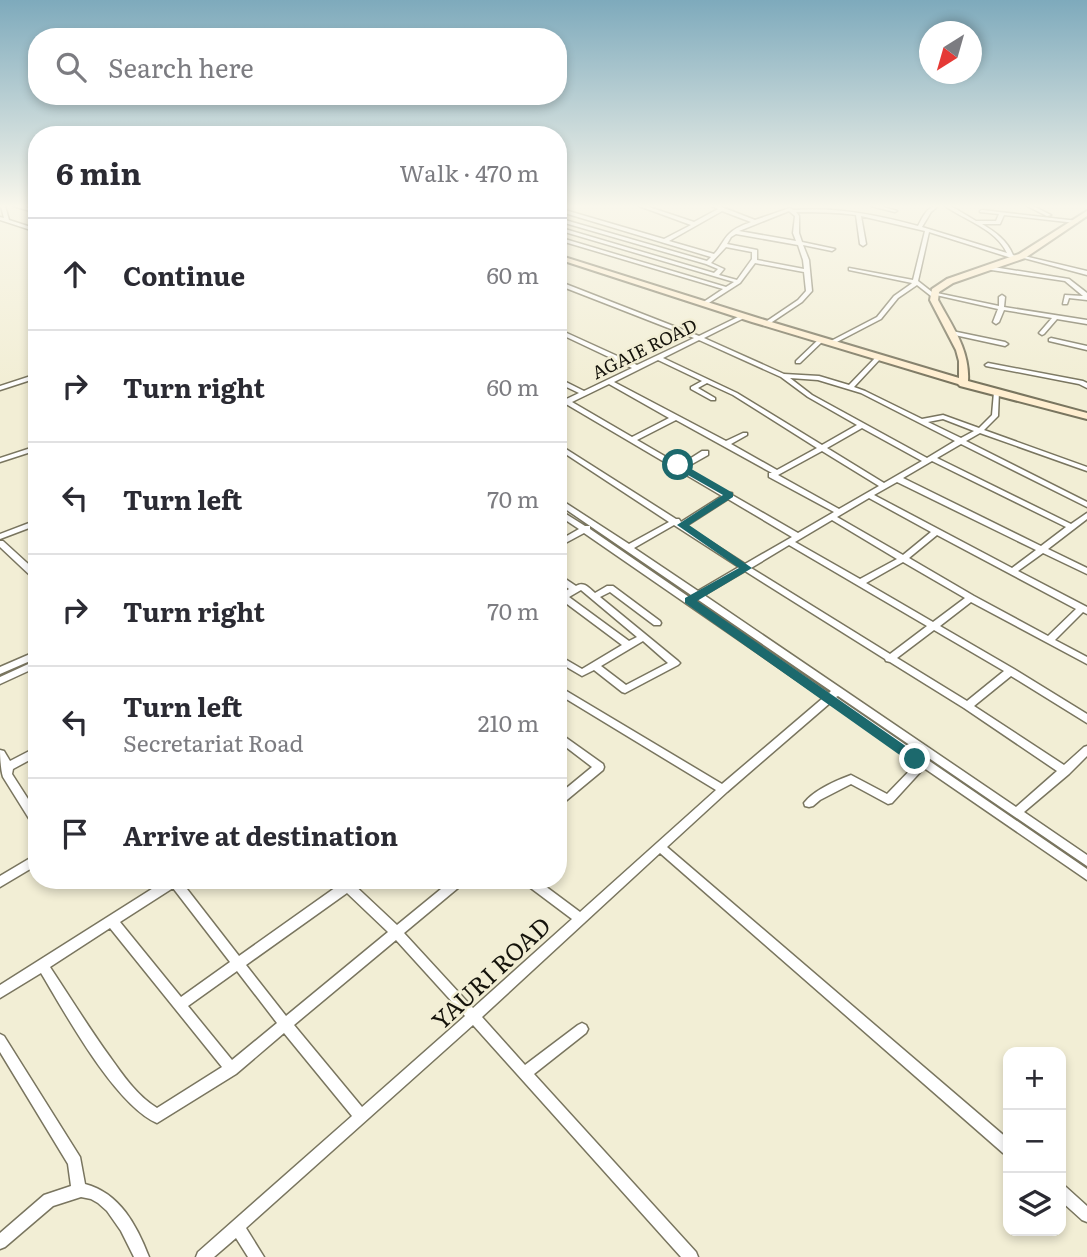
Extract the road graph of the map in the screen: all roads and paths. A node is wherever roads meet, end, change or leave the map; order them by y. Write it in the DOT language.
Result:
graph roads {
  1 [pos="582,265"];
  2 [pos="645,265"];
  3 [pos="678,265"];
  4 [pos="713,265"];
  5 [pos="750,265"];
  6 [pos="773,265"];
  7 [pos="806,265"];
  8 [pos="919,265"];
  9 [pos="995,265"];
  10 [pos="1053,265"];
  11 [pos="987,268"];
  12 [pos="851,269"];
  13 [pos="807,271"];
  14 [pos="1087,273"];
  15 [pos="715,276"];
  16 [pos="738,282"];
  17 [pos="916,282"];
  18 [pos="567,286"];
  19 [pos="727,289"];
  20 [pos="933,294"];
  21 [pos="1087,297"];
  22 [pos="1002,298"];
  23 [pos="1065,303"];
  24 [pos="704,304"];
  25 [pos="1001,308"];
  26 [pos="742,317"];
  27 [pos="1056,317"];
  28 [pos="996,322"];
  29 [pos="1087,322"];
  30 [pos="766,324"];
  31 [pos="952,333"];
  32 [pos="1042,333"];
  33 [pos="567,335"];
  34 [pos="697,337"];
  35 [pos="821,340"];
  36 [pos="1051,340"];
  37 [pos="831,343"];
  38 [pos="1005,344"];
  39 [pos="1087,348"];
  40 [pos="657,357"];
  41 [pos="878,357"];
  42 [pos="798,362"];
  43 [pos="989,365"];
  44 [pos="636,367"];
  45 [pos="783,376"];
  46 [pos="28,379"];
  47 [pos="707,381"];
  48 [pos="608,382"];
  49 [pos="567,384"];
  50 [pos="963,384"];
  51 [pos="1087,386"];
  52 [pos="851,387"];
  53 [pos="0,388"];
  54 [pos="997,392"];
  55 [pos="584,393"];
  56 [pos="713,399"];
  57 [pos="567,402"];
  58 [pos="1087,416"];
  59 [pos="674,418"];
  60 [pos="924,421"];
  61 [pos="862,425"];
  62 [pos="980,430"];
  63 [pos="746,434"];
  64 [pos="633,439"];
  65 [pos="960,441"];
  66 [pos="726,444"];
  67 [pos="822,447"];
  68 [pos="28,451"];
  69 [pos="567,452"];
  70 [pos="705,453"];
  71 [pos="930,459"];
  72 [pos="0,460"];
  73 [pos="681,467"];
  74 [pos="1087,469"];
  75 [pos="778,472"];
  76 [pos="896,478"];
  77 [pos="884,486"];
  78 [pos="729,495"];
  79 [pos="867,495"];
  80 [pos="1087,505"];
  81 [pos="567,506"];
  82 [pos="835,515"];
  83 [pos="1087,515"];
  84 [pos="567,517"];
  85 [pos="679,523"];
  86 [pos="595,524"];
  87 [pos="28,526"];
  88 [pos="1071,527"];
  89 [pos="585,530"];
  90 [pos="936,532"];
  91 [pos="0,537"];
  92 [pos="567,540"];
  93 [pos="794,540"];
  94 [pos="0,542"];
  95 [pos="628,548"];
  96 [pos="1042,550"];
  97 [pos="903,559"];
  98 [pos="28,568"];
  99 [pos="746,568"];
  100 [pos="1087,571"];
  101 [pos="1012,572"];
  102 [pos="861,582"];
  103 [pos="567,584"];
  104 [pos="576,590"];
  105 [pos="567,595"];
  106 [pos="594,597"];
  107 [pos="693,598"];
  108 [pos="971,598"];
  109 [pos="567,602"];
  110 [pos="1084,609"];
  111 [pos="657,623"];
  112 [pos="935,626"];
  113 [pos="643,637"];
  114 [pos="1049,640"];
  115 [pos="628,645"];
  116 [pos="28,658"];
  117 [pos="889,659"];
  118 [pos="1087,661"];
  119 [pos="567,663"];
  120 [pos="595,666"];
  121 [pos="28,667"];
  122 [pos="0,671"];
  123 [pos="1011,671"];
  124 [pos="0,681"];
  125 [pos="567,694"];
  126 [pos="832,694"];
  127 [pos="967,706"];
  128 [pos="1087,719"];
  129 [pos="567,743"];
  130 [pos="1087,750"];
  131 [pos="0,754"];
  132 [pos="28,757"];
  133 [pos="922,764"];
  134 [pos="1065,771"];
  135 [pos="5,773"];
  136 [pos="723,789"];
  137 [pos="567,794"];
  138 [pos="809,803"];
  139 [pos="28,808"];
  140 [pos="1016,813"];
  141 [pos="661,848"];
  142 [pos="1087,861"];
  143 [pos="28,865"];
  144 [pos="1087,875"];
  145 [pos="0,882"];
  146 [pos="162,889"];
  147 [pos="180,889"];
  148 [pos="336,889"];
  149 [pos="350,889"];
  150 [pos="449,889"];
  151 [pos="540,889"];
  152 [pos="580,918"];
  153 [pos="112,921"];
  154 [pos="396,932"];
  155 [pos="42,964"];
  156 [pos="238,964"];
  157 [pos="0,992"];
  158 [pos="181,1004"];
  159 [pos="473,1017"];
  160 [pos="284,1023"];
  161 [pos="582,1029"];
  162 [pos="0,1040"];
  163 [pos="231,1069"];
  164 [pos="526,1072"];
  165 [pos="362,1117"];
  166 [pos="1003,1144"];
  167 [pos="79,1191"];
  168 [pos="1066,1196"];
  169 [pos="1087,1214"];
  170 [pos="237,1227"];
  171 [pos="0,1242"];
  172 [pos="142,1257"];
  173 [pos="203,1257"];
  174 [pos="257,1257"];
  175 [pos="691,1257"];
  1 -- 24 [label="street"];
  2 -- 19 [label="street"];
  3 -- 15 [label="street"];
  4 -- 15 [label="street"];
  5 -- 16 [label="street"];
  6 -- 13 [label="street"];
  7 -- 13 [label="street"];
  8 -- 17 [label="street"];
  9 -- 11 [label="street"];
  10 -- 14 [label="street"];
  11 -- 20 [label="street"];
  11 -- 21 [label="street"];
  12 -- 17 [label="street"];
  13 -- 30 [label="street"];
  15 -- 16 [label="street"];
  16 -- 19 [label="street"];
  17 -- 20 [label="street"];
  17 -- 37 [label="street"];
  18 -- 34 [label="street"];
  19 -- 24 [label="street"];
  20 -- 25 [label="street"];
  20 -- 31 [label="street"];
  21 -- 23 [label="street"];
  22 -- 25 [label="street"];
  24 -- 26 [label="street"];
  25 -- 27 [label="street"];
  25 -- 28 [label="street"];
  26 -- 30 [label="street"];
  26 -- 34 [label="street, AGAIE ROAD"];
  27 -- 29 [label="street"];
  27 -- 32 [label="street"];
  30 -- 35 [label="street"];
  31 -- 38 [label="street"];
  31 -- 50 [label="street"];
  33 -- 44 [label="street"];
  34 -- 40 [label="street, AGAIE ROAD"];
  34 -- 45 [label="street"];
  35 -- 37 [label="street"];
  35 -- 42 [label="street"];
  36 -- 39 [label="street"];
  37 -- 41 [label="street"];
  40 -- 44 [label="street, AGAIE ROAD"];
  40 -- 47 [label="street"];
  41 -- 50 [label="street"];
  41 -- 52 [label="street"];
  43 -- 51 [label="street"];
  44 -- 48 [label="street, AGAIE ROAD"];
  45 -- 52 [label="street"];
  45 -- 61 [label="street"];
  46 -- 53 [label="street"];
  47 -- 56 [label="street"];
  47 -- 67 [label="street"];
  48 -- 55 [label="street, AGAIE ROAD"];
  48 -- 59 [label="street"];
  49 -- 55 [label="street"];
  50 -- 54 [label="street"];
  52 -- 60 [label="street"];
  54 -- 58 [label="street"];
  54 -- 62 [label="street"];
  55 -- 57 [label="street, AGAIE ROAD"];
  57 -- 64 [label="street"];
  59 -- 64 [label="street"];
  59 -- 66 [label="street"];
  60 -- 62 [label="street"];
  60 -- 65 [label="street"];
  61 -- 67 [label="street"];
  61 -- 71 [label="street"];
  62 -- 65 [label="street"];
  62 -- 74 [label="street"];
  63 -- 66 [label="street"];
  64 -- 73 [label="street"];
  65 -- 71 [label="street"];
  65 -- 80 [label="street"];
  66 -- 75 [label="street"];
  67 -- 75 [label="street"];
  67 -- 77 [label="street"];
  68 -- 72 [label="street"];
  69 -- 85 [label="street"];
  70 -- 73 [label="street"];
  71 -- 76 [label="street"];
  71 -- 88 [label="street"];
  73 -- 78 [label="street"];
  75 -- 82 [label="street"];
  76 -- 77 [label="street"];
  76 -- 96 [label="street"];
  77 -- 79 [label="street"];
  78 -- 85 [label="street"];
  78 -- 93 [label="street"];
  79 -- 82 [label="street"];
  79 -- 90 [label="street"];
  81 -- 86 [label="street"];
  82 -- 93 [label="street"];
  82 -- 97 [label="street"];
  83 -- 88 [label="street"];
  84 -- 89 [label="street"];
  85 -- 95 [label="street"];
  85 -- 99 [label="street"];
  86 -- 89 [label="street"];
  86 -- 95 [label="street"];
  87 -- 91 [label="street"];
  88 -- 96 [label="street"];
  89 -- 92 [label="street"];
  89 -- 107 [label="street"];
  90 -- 97 [label="street"];
  90 -- 101 [label="street"];
  93 -- 99 [label="street"];
  93 -- 102 [label="street"];
  94 -- 98 [label="street"];
  95 -- 107 [label="street"];
  96 -- 100 [label="street"];
  96 -- 101 [label="street"];
  97 -- 102 [label="street"];
  97 -- 108 [label="street"];
  99 -- 107 [label="street"];
  99 -- 117 [label="street"];
  101 -- 110 [label="street"];
  102 -- 112 [label="street"];
  103 -- 104 [label="street"];
  104 -- 105 [label="street"];
  104 -- 106 [label="street"];
  106 -- 111 [label="street"];
  106 -- 113 [label="street"];
  107 -- 126 [label="street"];
  108 -- 112 [label="street"];
  108 -- 114 [label="street"];
  109 -- 115 [label="street"];
  110 -- 114 [label="street"];
  112 -- 117 [label="street"];
  112 -- 123 [label="street"];
  113 -- 115 [label="street"];
  113 -- 120 [label="street"];
  114 -- 118 [label="street"];
  115 -- 120 [label="street"];
  116 -- 122 [label="street"];
  117 -- 127 [label="street"];
  119 -- 120 [label="street"];
  121 -- 124 [label="street"];
  123 -- 127 [label="street"];
  123 -- 128 [label="street"];
  125 -- 136 [label="street"];
  126 -- 133 [label="street"];
  126 -- 136 [label="street, YAURI ROAD"];
  126 -- 140 [label="street"];
  127 -- 134 [label="street"];
  129 -- 137 [label="street"];
  130 -- 134 [label="street"];
  131 -- 135 [label="street"];
  132 -- 135 [label="street"];
  133 -- 138 [label="street"];
  133 -- 144 [label="street"];
  134 -- 140 [label="street"];
  135 -- 139 [label="street"];
  136 -- 141 [label="street, YAURI ROAD"];
  140 -- 142 [label="street"];
  141 -- 152 [label="street, YAURI ROAD"];
  141 -- 166 [label="street"];
  143 -- 145 [label="street"];
  146 -- 153 [label="street"];
  147 -- 156 [label="street"];
  148 -- 156 [label="street"];
  149 -- 154 [label="street"];
  150 -- 154 [label="street"];
  151 -- 152 [label="street"];
  152 -- 159 [label="street, YAURI ROAD"];
  153 -- 155 [label="street"];
  153 -- 158 [label="street"];
  154 -- 159 [label="street"];
  154 -- 160 [label="street"];
  155 -- 157 [label="street"];
  155 -- 163 [label="street"];
  156 -- 158 [label="street"];
  156 -- 160 [label="street"];
  158 -- 163 [label="street"];
  159 -- 164 [label="street"];
  159 -- 165 [label="street, YAURI ROAD"];
  160 -- 163 [label="street"];
  160 -- 165 [label="street"];
  161 -- 164 [label="street"];
  162 -- 167 [label="street"];
  164 -- 175 [label="street"];
  165 -- 170 [label="street, YAURI ROAD"];
  167 -- 171 [label="street"];
  167 -- 172 [label="street"];
  168 -- 169 [label="street"];
  170 -- 173 [label="street, YAURI ROAD"];
  170 -- 174 [label="street"];
}
